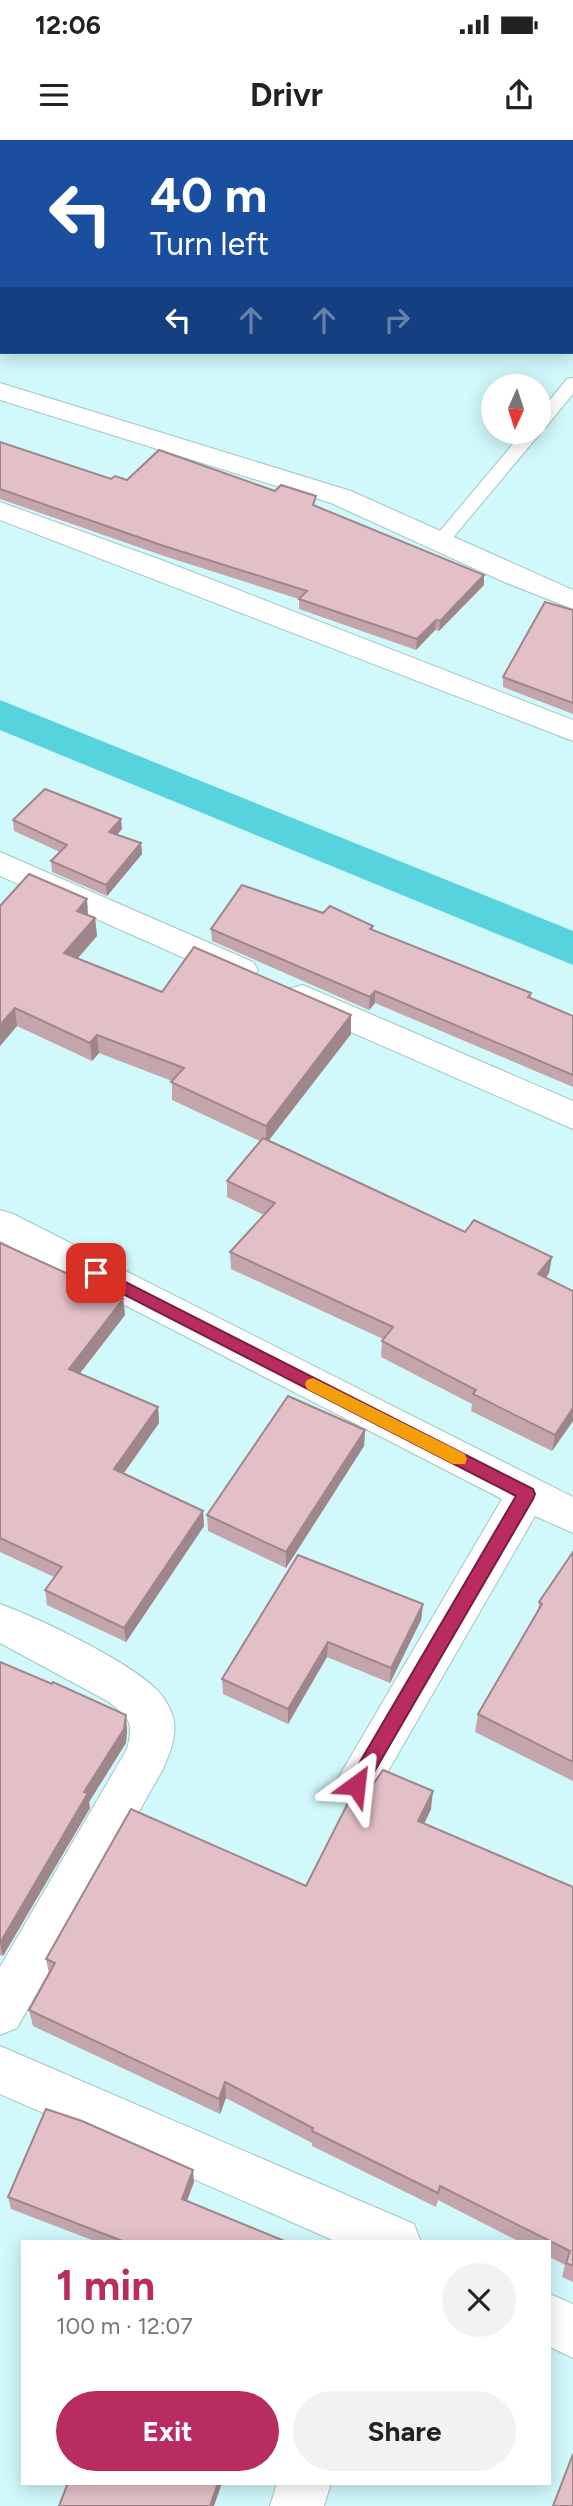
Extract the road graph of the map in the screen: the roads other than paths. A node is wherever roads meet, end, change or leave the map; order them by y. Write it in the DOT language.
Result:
graph roads {
  1 [pos="573,383"];
  2 [pos="0,391"];
  3 [pos="551,410"];
  4 [pos="522,444"];
  5 [pos="0,510"];
  6 [pos="440,542"];
  7 [pos="573,600"];
  8 [pos="573,731"];
  9 [pos="0,863"];
  10 [pos="573,1116"];
  11 [pos="0,1224"];
  12 [pos="527,1494"];
  13 [pos="573,1516"];
  14 [pos="0,1622"];
  15 [pos="356,1785"];
  16 [pos="0,2012"];
  17 [pos="0,2070"];
  18 [pos="385,2239"];
  19 [pos="551,2321"];
  20 [pos="573,2332"];
  21 [pos="303,2485"];
  22 [pos="297,2506"];
  1 -- 3 [label="lane"];
  2 -- 6 [label="street"];
  4 -- 6 [label="lane"];
  5 -- 8 [label="street"];
  6 -- 7 [label="street"];
  9 -- 10 [label="street"];
  11 -- 12 [label="street"];
  12 -- 13 [label="street"];
  12 -- 15 [label="street"];
  14 -- 16 [label="street"];
  17 -- 18 [label="street"];
  19 -- 20 [label="street"];
  21 -- 22 [label="street"];
}
